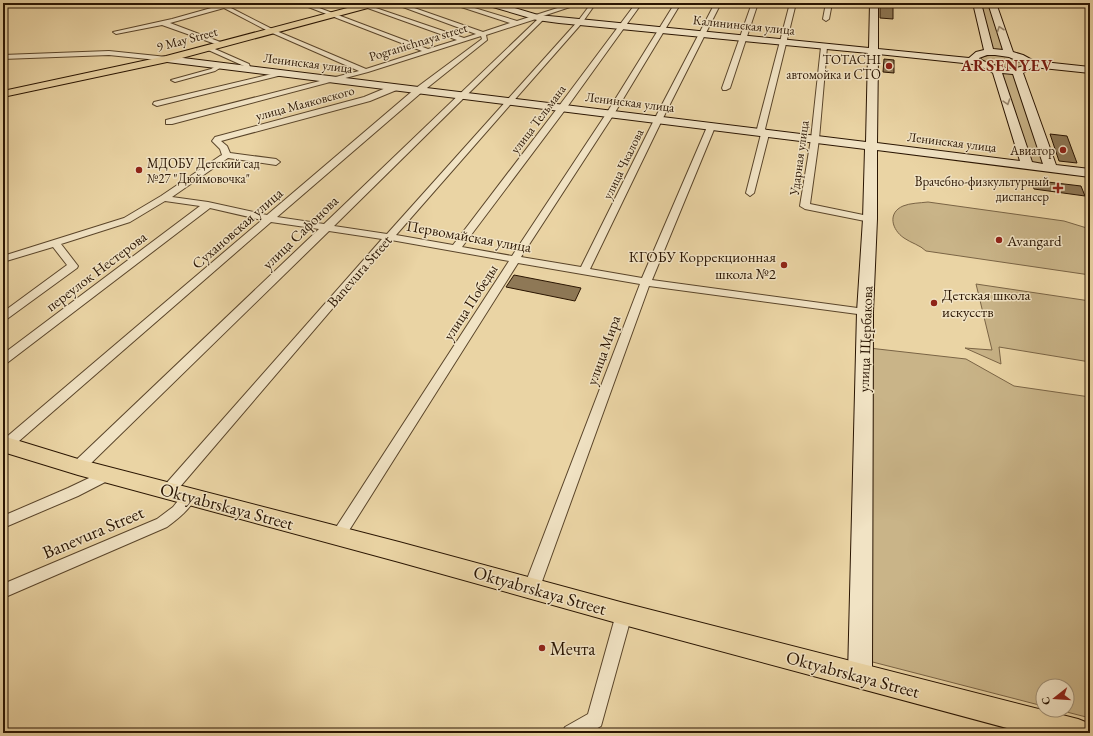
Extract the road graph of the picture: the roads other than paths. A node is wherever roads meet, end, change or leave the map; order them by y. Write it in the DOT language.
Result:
graph roads {
  1 [pos="237,3"];
  2 [pos="301,3"];
  3 [pos="376,3"];
  4 [pos="396,3"];
  5 [pos="452,3"];
  6 [pos="489,3"];
  7 [pos="578,3"];
  8 [pos="586,3"];
  9 [pos="639,3"];
  10 [pos="678,3"];
  11 [pos="718,3"];
  12 [pos="755,3"];
  13 [pos="793,3"];
  14 [pos="829,3"];
  15 [pos="874,3"];
  16 [pos="976,3"];
  17 [pos="992,3"];
  18 [pos="224,6"];
  19 [pos="365,6"];
  20 [pos="331,15"];
  21 [pos="540,17"];
  22 [pos="826,19"];
  23 [pos="580,22"];
  24 [pos="163,23"];
  25 [pos="517,23"];
  26 [pos="623,27"];
  27 [pos="661,30"];
  28 [pos="272,31"];
  29 [pos="116,32"];
  30 [pos="483,34"];
  31 [pos="702,34"];
  32 [pos="742,38"];
  33 [pos="464,40"];
  34 [pos="782,42"];
  35 [pos="221,44"];
  36 [pos="824,47"];
  37 [pos="208,48"];
  38 [pos="427,51"];
  39 [pos="874,51"];
  40 [pos="989,52"];
  41 [pos="1009,54"];
  42 [pos="3,57"];
  43 [pos="167,60"];
  44 [pos="975,61"];
  45 [pos="1031,64"];
  46 [pos="220,66"];
  47 [pos="991,68"];
  48 [pos="248,70"];
  49 [pos="1017,70"];
  50 [pos="1090,70"];
  51 [pos="366,71"];
  52 [pos="280,74"];
  53 [pos="175,80"];
  54 [pos="334,80"];
  55 [pos="396,87"];
  56 [pos="726,88"];
  57 [pos="419,90"];
  58 [pos="3,94"];
  59 [pos="463,96"];
  60 [pos="509,102"];
  61 [pos="157,104"];
  62 [pos="562,108"];
  63 [pos="610,114"];
  64 [pos="658,120"];
  65 [pos="169,122"];
  66 [pos="712,127"];
  67 [pos="765,134"];
  68 [pos="815,139"];
  69 [pos="871,146"];
  70 [pos="226,154"];
  71 [pos="276,162"];
  72 [pos="1027,165"];
  73 [pos="1050,168"];
  74 [pos="1090,173"];
  75 [pos="750,192"];
  76 [pos="164,198"];
  77 [pos="208,205"];
  78 [pos="870,218"];
  79 [pos="270,219"];
  80 [pos="325,228"];
  81 [pos="389,237"];
  82 [pos="54,242"];
  83 [pos="454,249"];
  84 [pos="3,259"];
  85 [pos="516,260"];
  86 [pos="584,271"];
  87 [pos="646,282"];
  88 [pos="865,312"];
  89 [pos="3,317"];
  90 [pos="3,360"];
  91 [pos="5,445"];
  92 [pos="78,467"];
  93 [pos="108,474"];
  94 [pos="179,493"];
  95 [pos="3,522"];
  96 [pos="338,536"];
  97 [pos="532,588"];
  98 [pos="3,590"];
  99 [pos="624,614"];
  100 [pos="860,675"];
  101 [pos="571,733"];
  102 [pos="1078,733"];
  1 -- 18 [label="street"];
  2 -- 20 [label="street"];
  3 -- 19 [label="main road, 9 May Street"];
  4 -- 30 [label="street"];
  5 -- 25 [label="street"];
  6 -- 21 [label="main road, Калининская улица"];
  7 -- 21 [label="street, Pogranichnaya street"];
  8 -- 23 [label="street, Banevura Street"];
  9 -- 26 [label="street, улица Тельмана"];
  10 -- 27 [label="street, улица Победы"];
  11 -- 31 [label="street, улица Чкалова"];
  12 -- 32 [label="street"];
  13 -- 34 [label="street"];
  14 -- 22 [label="street"];
  15 -- 39 [label="main road, улица Щербакова"];
  16 -- 40 [label="main road"];
  41 -- 17 [label="main road, one-way"];
  18 -- 24 [label="street"];
  18 -- 28 [label="street"];
  19 -- 20 [label="main road, 9 May Street"];
  19 -- 33 [label="street"];
  20 -- 28 [label="main road, 9 May Street"];
  20 -- 38 [label="street"];
  21 -- 23 [label="main road, Калининская улица"];
  21 -- 25 [label="street, Pogranichnaya street"];
  21 -- 59 [label="street, улица Сафонова"];
  23 -- 26 [label="main road, Калининская улица"];
  23 -- 60 [label="street, Banevura Street"];
  24 -- 29 [label="street"];
  24 -- 35 [label="street"];
  25 -- 30 [label="street, Pogranichnaya street"];
  26 -- 27 [label="main road, Калининская улица"];
  26 -- 62 [label="street, улица Тельмана"];
  27 -- 31 [label="main road, Калининская улица"];
  27 -- 63 [label="street, улица Победы"];
  28 -- 35 [label="main road, 9 May Street"];
  28 -- 51 [label="street"];
  30 -- 33 [label="street, Pogranichnaya street"];
  30 -- 57 [label="street, Сухановская улица"];
  31 -- 32 [label="main road, Калининская улица"];
  31 -- 64 [label="street, улица Чкалова"];
  32 -- 34 [label="main road, Калининская улица"];
  32 -- 56 [label="street"];
  33 -- 38 [label="street, Pogranichnaya street"];
  34 -- 36 [label="main road, Калининская улица"];
  34 -- 67 [label="street"];
  35 -- 37 [label="main road, 9 May Street"];
  36 -- 39 [label="main road, Калининская улица"];
  36 -- 68 [label="street, Ударная улица"];
  37 -- 43 [label="main road, 9 May Street"];
  37 -- 48 [label="street"];
  38 -- 51 [label="street, Pogranichnaya street"];
  39 -- 44 [label="main road, Калининская улица"];
  39 -- 69 [label="main road, улица Щербакова"];
  40 -- 41 [label="main road"];
  40 -- 44 [label="main road"];
  41 -- 45 [label="main road"];
  42 -- 43 [label="street"];
  43 -- 46 [label="main road, Ленинская улица"];
  43 -- 58 [label="main road, 9 May Street"];
  44 -- 47 [label="main road, Калининская улица"];
  45 -- 49 [label="main road"];
  45 -- 50 [label="main road"];
  46 -- 48 [label="main road, Ленинская улица"];
  46 -- 53 [label="street"];
  47 -- 49 [label="main road, Калининская улица"];
  47 -- 72 [label="main road, one-way"];
  48 -- 52 [label="main road, Ленинская улица"];
  49 -- 73 [label="main road"];
  51 -- 54 [label="street, Pogranichnaya street"];
  52 -- 54 [label="main road, Ленинская улица"];
  52 -- 61 [label="street"];
  54 -- 55 [label="main road, Ленинская улица"];
  54 -- 65 [label="street, Pogranichnaya street"];
  55 -- 57 [label="main road, Ленинская улица"];
  55 -- 70 [label="street, улица Маяковского"];
  57 -- 59 [label="main road, Ленинская улица"];
  57 -- 79 [label="street, Сухановская улица"];
  59 -- 60 [label="main road, Ленинская улица"];
  59 -- 80 [label="street, улица Сафонова"];
  60 -- 62 [label="main road, Ленинская улица"];
  60 -- 81 [label="street, Banevura Street"];
  62 -- 63 [label="main road, Ленинская улица"];
  62 -- 83 [label="street, улица Тельмана"];
  63 -- 64 [label="main road, Ленинская улица"];
  63 -- 85 [label="street, улица Победы"];
  64 -- 66 [label="main road, Ленинская улица"];
  64 -- 86 [label="street, улица Чкалова"];
  66 -- 67 [label="main road, Ленинская улица"];
  66 -- 87 [label="street, улица Мира"];
  67 -- 68 [label="main road, Ленинская улица"];
  67 -- 75 [label="street"];
  68 -- 69 [label="main road, Ленинская улица"];
  68 -- 78 [label="street, Ударная улица"];
  69 -- 72 [label="main road, Ленинская улица"];
  69 -- 78 [label="main road, улица Щербакова"];
  70 -- 71 [label="street"];
  70 -- 76 [label="street"];
  72 -- 73 [label="main road, Ленинская улица"];
  73 -- 74 [label="main road, Ленинская улица"];
  76 -- 77 [label="street, Первомайская улица"];
  76 -- 82 [label="street"];
  77 -- 79 [label="street, Первомайская улица"];
  77 -- 90 [label="street, переулок Нестерова"];
  78 -- 88 [label="main road, улица Щербакова"];
  79 -- 80 [label="street, Первомайская улица"];
  79 -- 91 [label="street, Сухановская улица"];
  80 -- 81 [label="street, Первомайская улица"];
  80 -- 92 [label="street, улица Сафонова"];
  81 -- 83 [label="street, Первомайская улица"];
  81 -- 94 [label="street, Banevura Street"];
  82 -- 84 [label="street"];
  82 -- 89 [label="street"];
  83 -- 85 [label="street, Первомайская улица"];
  85 -- 86 [label="street, Первомайская улица"];
  85 -- 96 [label="street, улица Победы"];
  86 -- 87 [label="street, Первомайская улица"];
  87 -- 88 [label="street, Первомайская улица"];
  87 -- 97 [label="street, улица Мира"];
  88 -- 100 [label="main road, улица Щербакова"];
  91 -- 92 [label="main road, Oktyabrskaya Street"];
  92 -- 93 [label="main road, Oktyabrskaya Street"];
  93 -- 94 [label="main road, Oktyabrskaya Street"];
  93 -- 95 [label="street"];
  94 -- 96 [label="main road, Oktyabrskaya Street"];
  94 -- 98 [label="street, Banevura Street"];
  96 -- 97 [label="main road, Oktyabrskaya Street"];
  97 -- 99 [label="main road, Oktyabrskaya Street"];
  99 -- 100 [label="main road, Oktyabrskaya Street"];
  99 -- 101 [label="street"];
  100 -- 102 [label="main road, Oktyabrskaya Street"];
}
